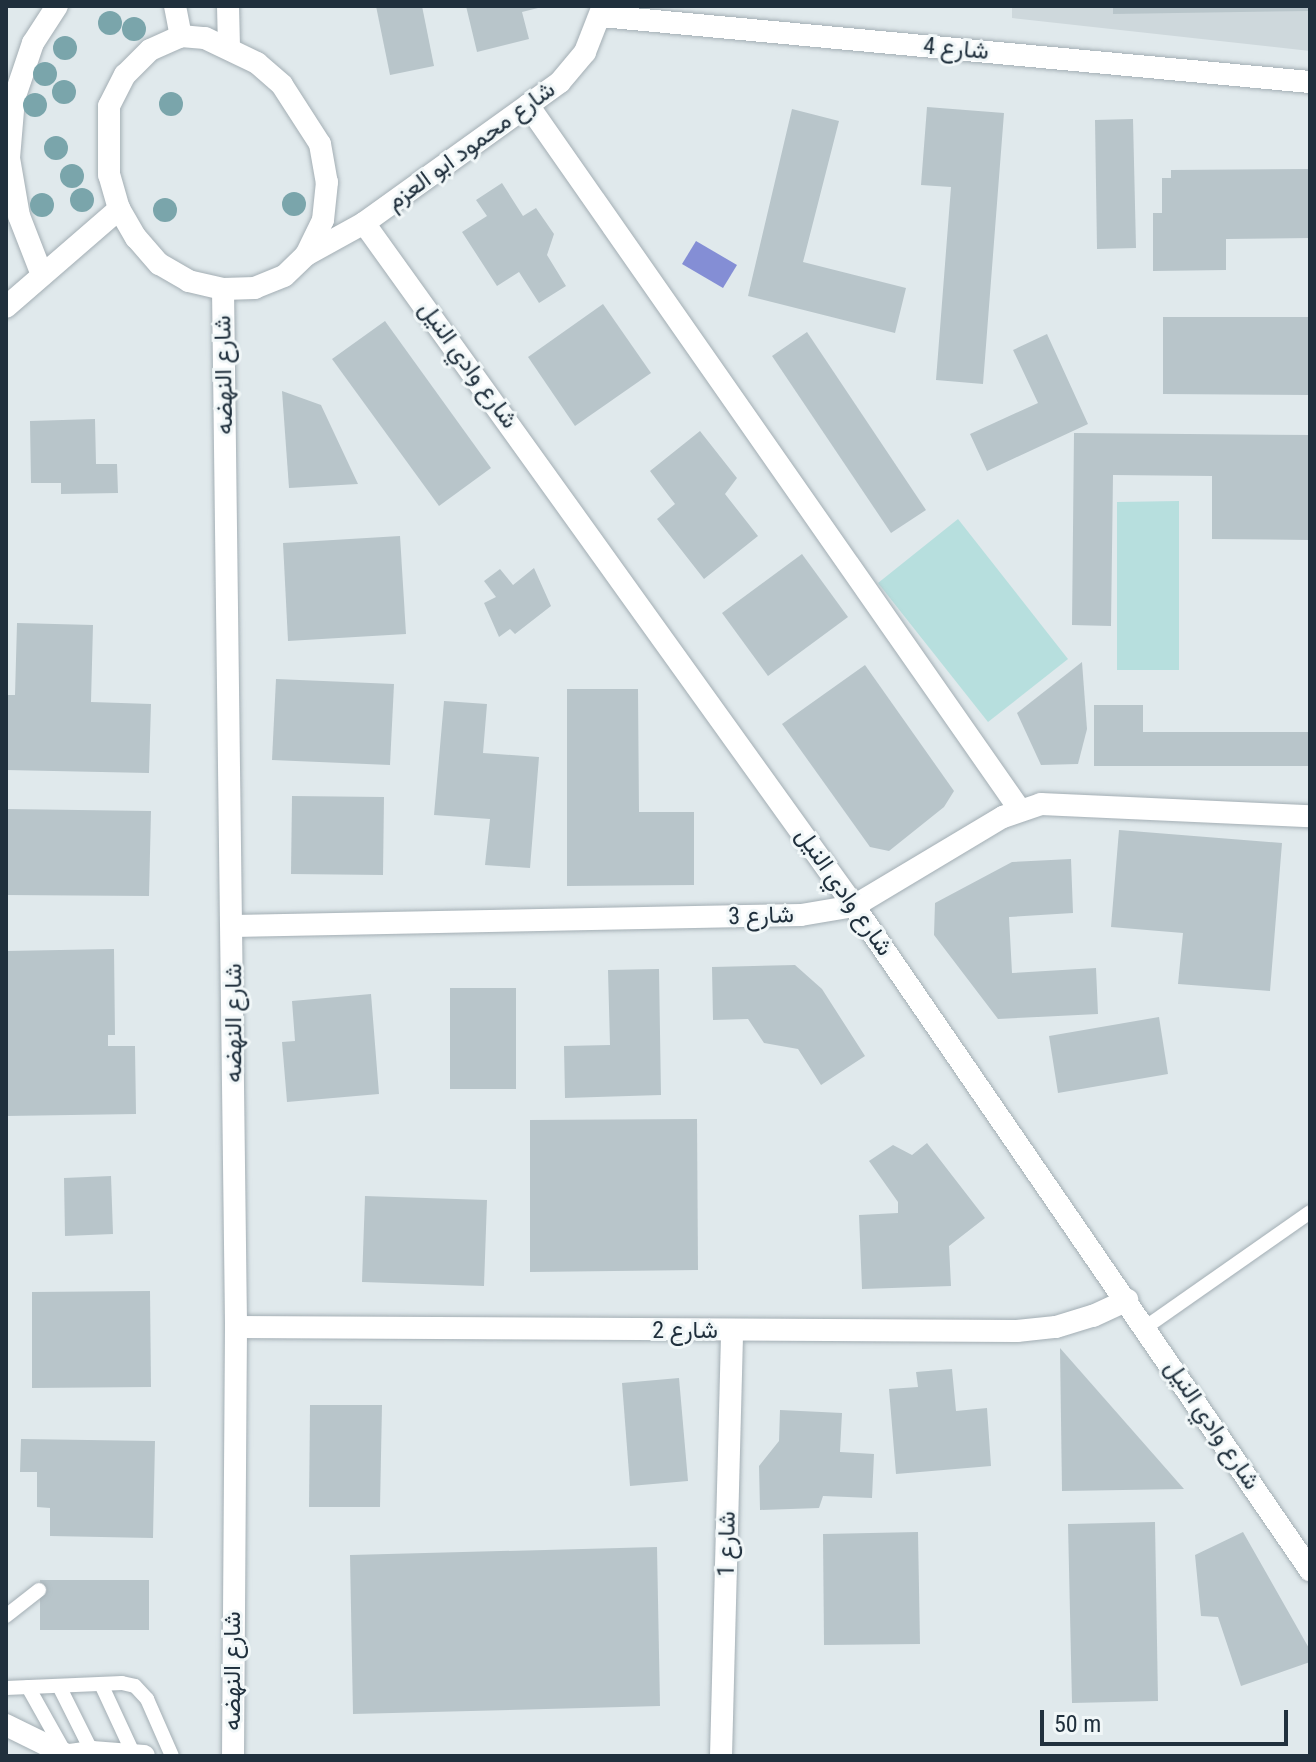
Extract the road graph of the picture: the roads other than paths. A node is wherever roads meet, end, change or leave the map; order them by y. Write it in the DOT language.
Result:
graph roads {
  1 [pos="57,6"];
  2 [pos="175,6"];
  3 [pos="228,6"];
  4 [pos="602,11"];
  5 [pos="181,36"];
  6 [pos="229,46"];
  7 [pos="1310,82"];
  8 [pos="528,105"];
  9 [pos="119,209"];
  10 [pos="364,223"];
  11 [pos="306,255"];
  12 [pos="42,275"];
  13 [pos="223,289"];
  14 [pos="6,307"];
  15 [pos="1020,810"];
  16 [pos="1310,816"];
  17 [pos="854,906"];
  18 [pos="233,926"];
  19 [pos="1310,1212"];
  20 [pos="1127,1300"];
  21 [pos="236,1327"];
  22 [pos="1146,1327"];
  23 [pos="732,1331"];
  24 [pos="1310,1570"];
  25 [pos="39,1590"];
  26 [pos="6,1616"];
  27 [pos="101,1684"];
  28 [pos="59,1686"];
  29 [pos="28,1687"];
  30 [pos="6,1688"];
  31 [pos="6,1725"];
  32 [pos="92,1752"];
  33 [pos="64,1755"];
  34 [pos="134,1755"];
  35 [pos="144,1756"];
  36 [pos="172,1756"];
  37 [pos="233,1756"];
  38 [pos="721,1756"];
  1 -- 12 [label="street"];
  2 -- 5 [label="street"];
  3 -- 6 [label="street"];
  4 -- 7 [label="street, شارع 4"];
  4 -- 8 [label="street, شارع محمود ابو العزم"];
  5 -- 6 [label="street"];
  5 -- 9 [label="street"];
  6 -- 11 [label="street"];
  8 -- 10 [label="street, شارع محمود ابو العزم"];
  8 -- 15 [label="street"];
  9 -- 12 [label="street"];
  9 -- 13 [label="street"];
  10 -- 11 [label="street, شارع محمود ابو العزم"];
  10 -- 17 [label="street, شارع وادي النيل"];
  11 -- 13 [label="street"];
  12 -- 14 [label="street"];
  13 -- 18 [label="street, شارع النهضه"];
  15 -- 16 [label="street, شارع 3"];
  15 -- 17 [label="street, شارع 3"];
  17 -- 18 [label="street, شارع 3"];
  17 -- 20 [label="street, شارع وادي النيل"];
  18 -- 21 [label="street, شارع النهضه"];
  19 -- 22 [label="lane"];
  20 -- 22 [label="street, شارع وادي النيل"];
  20 -- 23 [label="street, شارع 2"];
  21 -- 23 [label="street, شارع 2"];
  21 -- 37 [label="street, شارع النهضه"];
  22 -- 24 [label="street, شارع وادي النيل"];
  23 -- 38 [label="street, شارع 1"];
  25 -- 26 [label="lane"];
  27 -- 28 [label="lane"];
  27 -- 34 [label="lane"];
  27 -- 36 [label="lane"];
  28 -- 29 [label="lane"];
  28 -- 32 [label="lane"];
  29 -- 30 [label="lane"];
  29 -- 33 [label="lane"];
  31 -- 33 [label="street"];
  32 -- 33 [label="street"];
  32 -- 34 [label="street"];
  34 -- 35 [label="street"];
}
